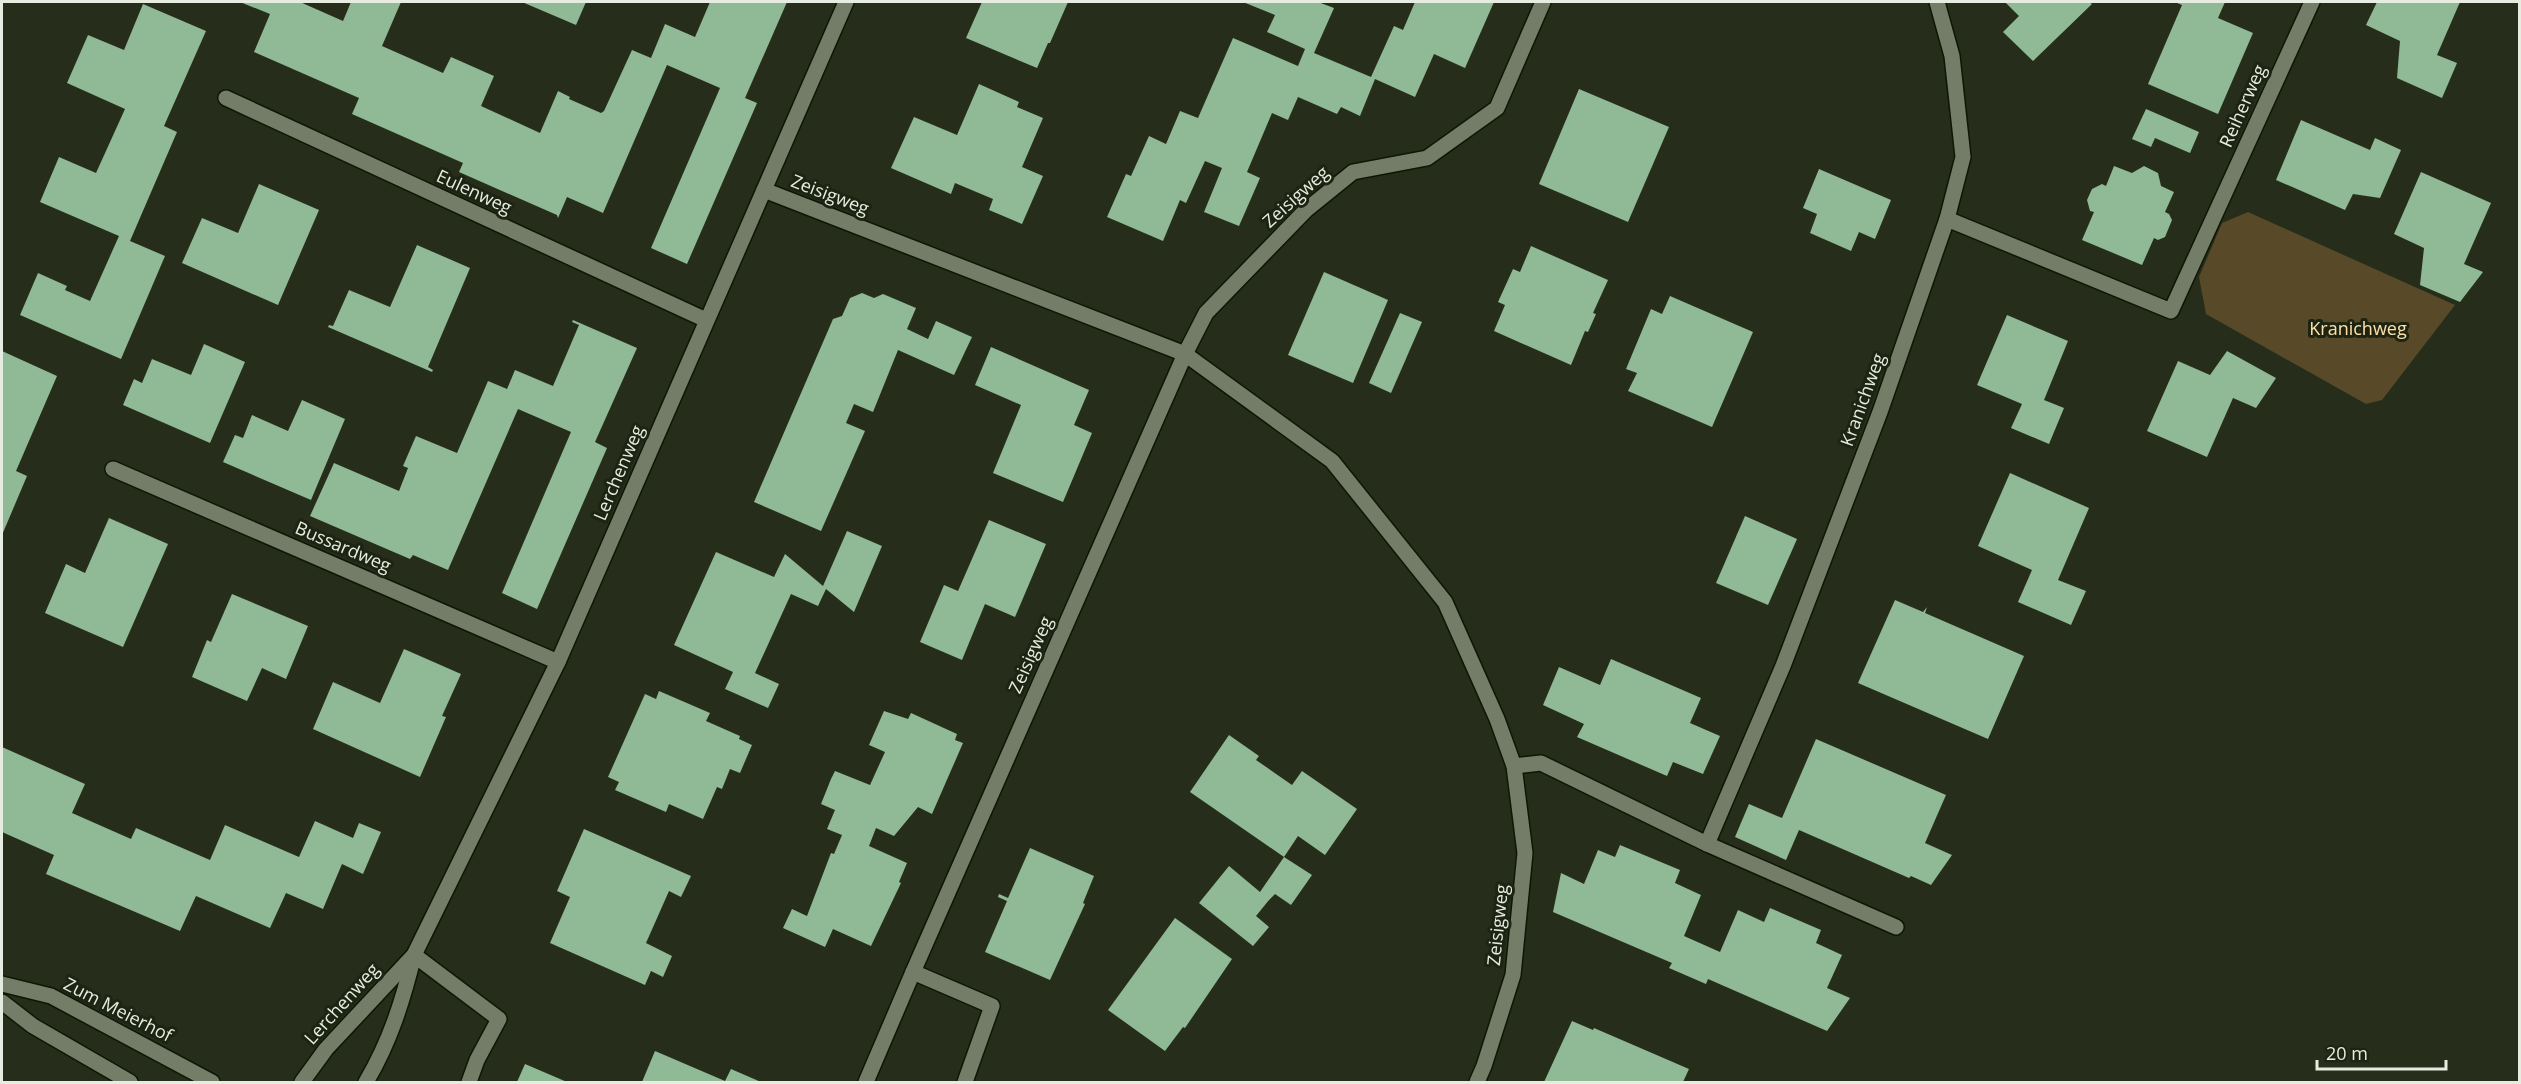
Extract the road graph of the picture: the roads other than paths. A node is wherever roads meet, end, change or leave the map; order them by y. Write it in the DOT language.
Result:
graph roads {
  1 [pos="846,2"];
  2 [pos="1543,2"];
  3 [pos="1937,2"];
  4 [pos="2312,2"];
  5 [pos="226,98"];
  6 [pos="764,190"];
  7 [pos="1947,219"];
  8 [pos="706,320"];
  9 [pos="1185,354"];
  10 [pos="112,469"];
  11 [pos="558,662"];
  12 [pos="1514,766"];
  13 [pos="1707,844"];
  14 [pos="1896,927"];
  15 [pos="414,955"];
  16 [pos="913,972"];
  17 [pos="2,984"];
  18 [pos="2,1002"];
  19 [pos="130,1083"];
  20 [pos="212,1083"];
  21 [pos="302,1083"];
  22 [pos="366,1083"];
  23 [pos="470,1083"];
  24 [pos="866,1083"];
  25 [pos="965,1083"];
  26 [pos="1477,1083"];
  1 -- 6 [label="street, Lerchenweg"];
  2 -- 9 [label="street, Zeisigweg"];
  3 -- 7 [label="street, Kranichweg"];
  4 -- 7 [label="street, Reiherweg"];
  5 -- 8 [label="street, Eulenweg"];
  6 -- 8 [label="street, Lerchenweg"];
  6 -- 9 [label="street, Zeisigweg"];
  7 -- 13 [label="street, Kranichweg"];
  8 -- 11 [label="street, Lerchenweg"];
  9 -- 12 [label="street, Zeisigweg"];
  9 -- 16 [label="street, Zeisigweg"];
  10 -- 11 [label="street, Bussardweg"];
  11 -- 15 [label="street, Lerchenweg"];
  12 -- 13 [label="street"];
  12 -- 26 [label="street, Zeisigweg"];
  13 -- 14 [label="street"];
  15 -- 21 [label="street, Lerchenweg"];
  15 -- 22 [label="street, Lerchenweg"];
  15 -- 23 [label="street"];
  16 -- 24 [label="street, Zeisigweg"];
  16 -- 25 [label="street"];
  17 -- 20 [label="street, Zum Meierhof"];
  18 -- 19 [label="street"];
}
